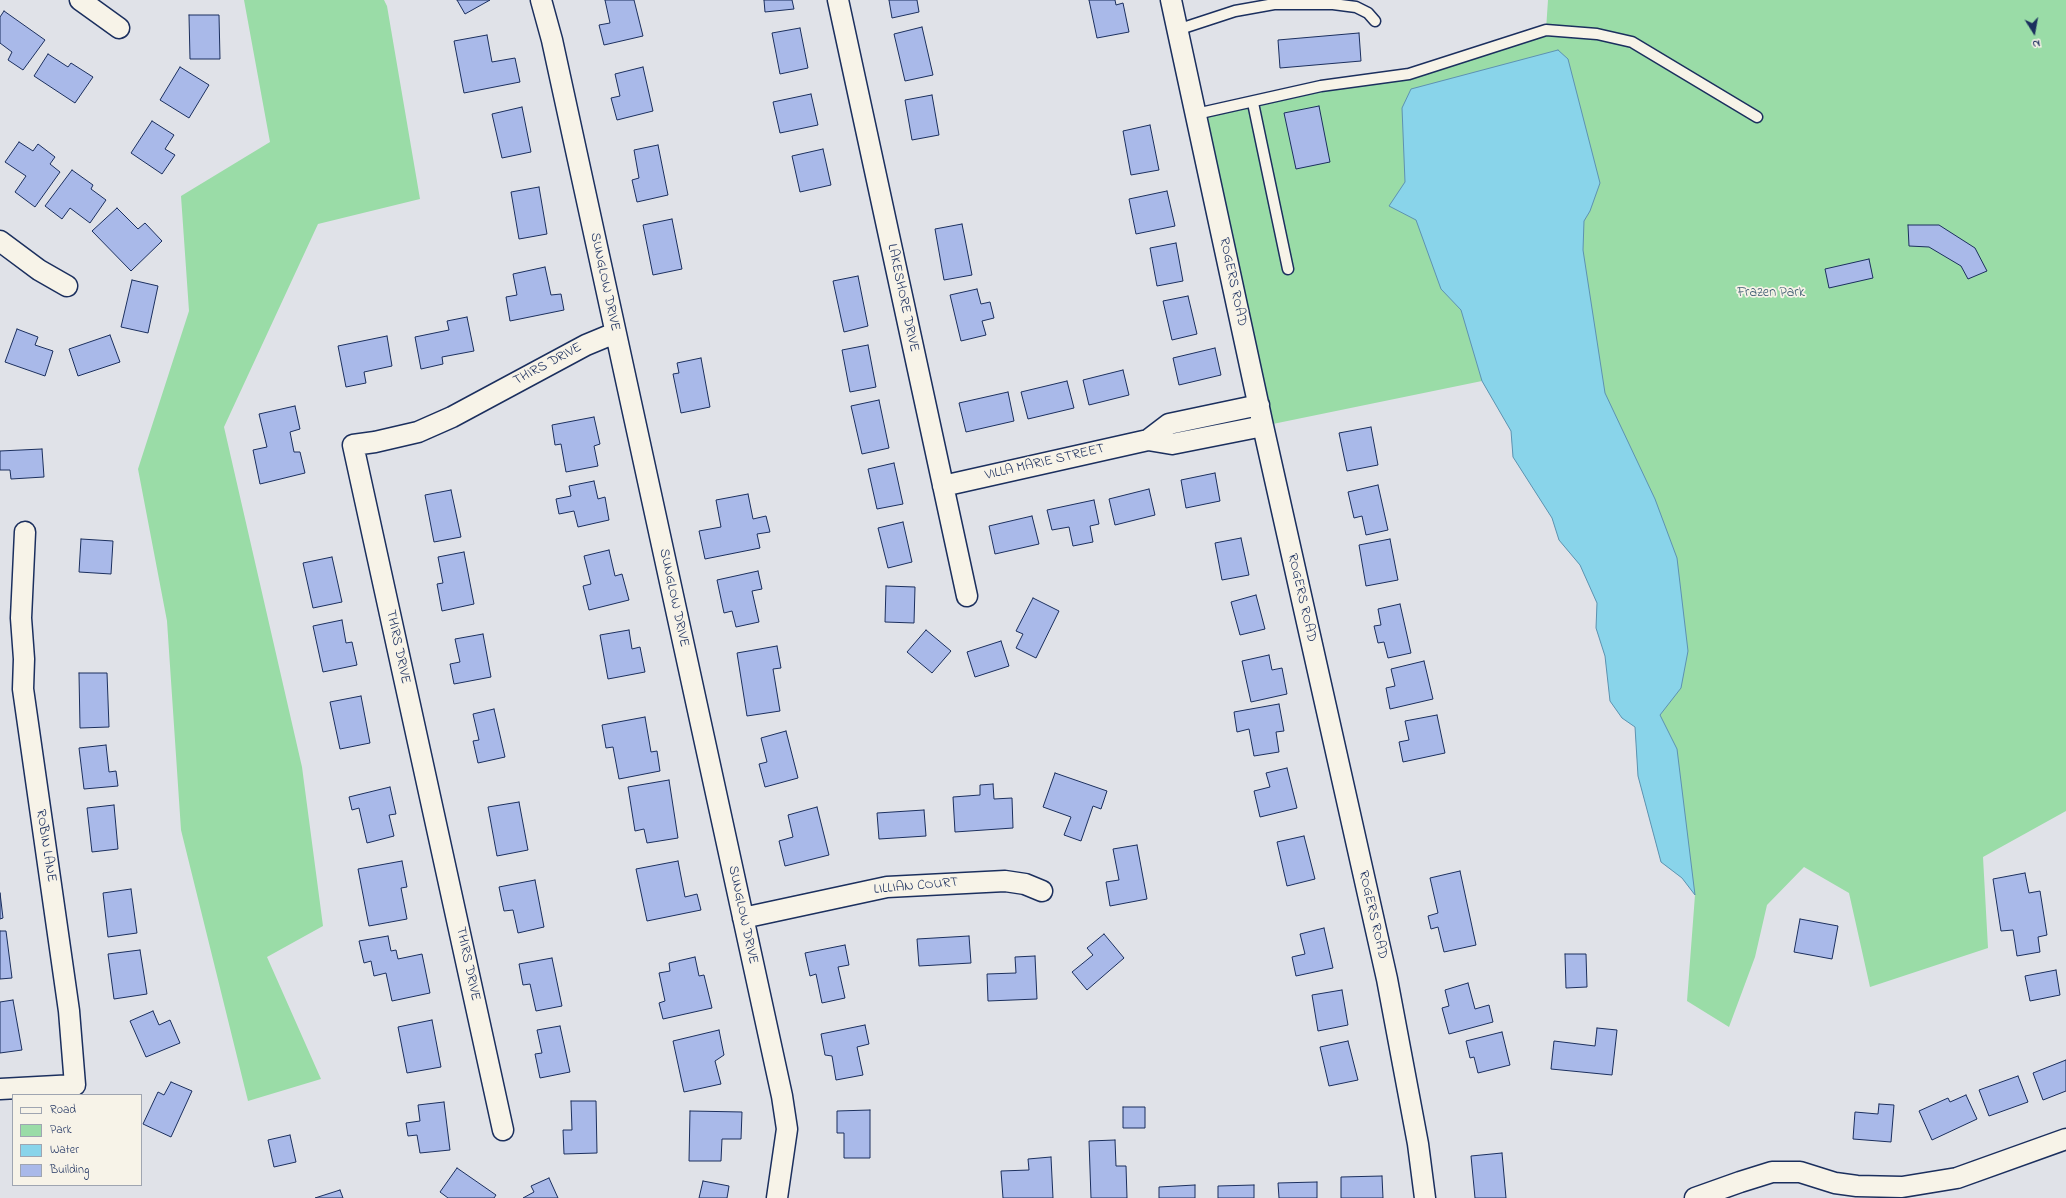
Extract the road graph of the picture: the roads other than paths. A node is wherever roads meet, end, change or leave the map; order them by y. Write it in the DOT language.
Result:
graph roads {
  1 [pos="80,0"];
  2 [pos="541,0"];
  3 [pos="838,0"];
  4 [pos="1171,0"];
  5 [pos="1375,21"];
  6 [pos="119,28"];
  7 [pos="1177,30"];
  8 [pos="1253,103"];
  9 [pos="1196,114"];
  10 [pos="1756,117"];
  11 [pos="0,241"];
  12 [pos="1288,269"];
  13 [pos="67,286"];
  14 [pos="615,333"];
  15 [pos="1259,405"];
  16 [pos="1262,426"];
  17 [pos="1148,440"];
  18 [pos="943,486"];
  19 [pos="24,532"];
  20 [pos="968,596"];
  21 [pos="1042,891"];
  22 [pos="743,918"];
  23 [pos="0,1088"];
  24 [pos="503,1130"];
  25 [pos="2066,1139"];
  26 [pos="1957,1178"];
  27 [pos="1835,1183"];
  28 [pos="777,1198"];
  29 [pos="1425,1198"];
  30 [pos="1695,1198"];
  31 [pos="1859,1198"];
  32 [pos="1928,1198"];
  1 -- 6 [label="street"];
  2 -- 14 [label="street, SUNGLOW DRIVE"];
  3 -- 18 [label="street, LAKESHORE DRIVE"];
  4 -- 7 [label="street, ROGERS ROAD"];
  5 -- 7 [label="lane"];
  7 -- 9 [label="street, ROGERS ROAD"];
  8 -- 9 [label="lane"];
  8 -- 10 [label="lane"];
  8 -- 12 [label="lane"];
  9 -- 15 [label="street, ROGERS ROAD"];
  11 -- 13 [label="street"];
  14 -- 22 [label="street, SUNGLOW DRIVE"];
  14 -- 24 [label="street, THIRS DRIVE"];
  15 -- 16 [label="street, ROGERS ROAD"];
  15 -- 17 [label="street, VILLA MARIE STREET"];
  16 -- 17 [label="street, VILLA MARIE STREET"];
  16 -- 29 [label="street, ROGERS ROAD"];
  17 -- 18 [label="street, VILLA MARIE STREET"];
  18 -- 20 [label="street, LAKESHORE DRIVE"];
  19 -- 23 [label="street, ROBIN LANE"];
  21 -- 22 [label="street, LILLIAN COURT"];
  22 -- 28 [label="street, SUNGLOW DRIVE"];
  25 -- 26 [label="street"];
  26 -- 27 [label="street"];
  26 -- 32 [label="street"];
  27 -- 30 [label="street"];
  27 -- 31 [label="street"];
}
